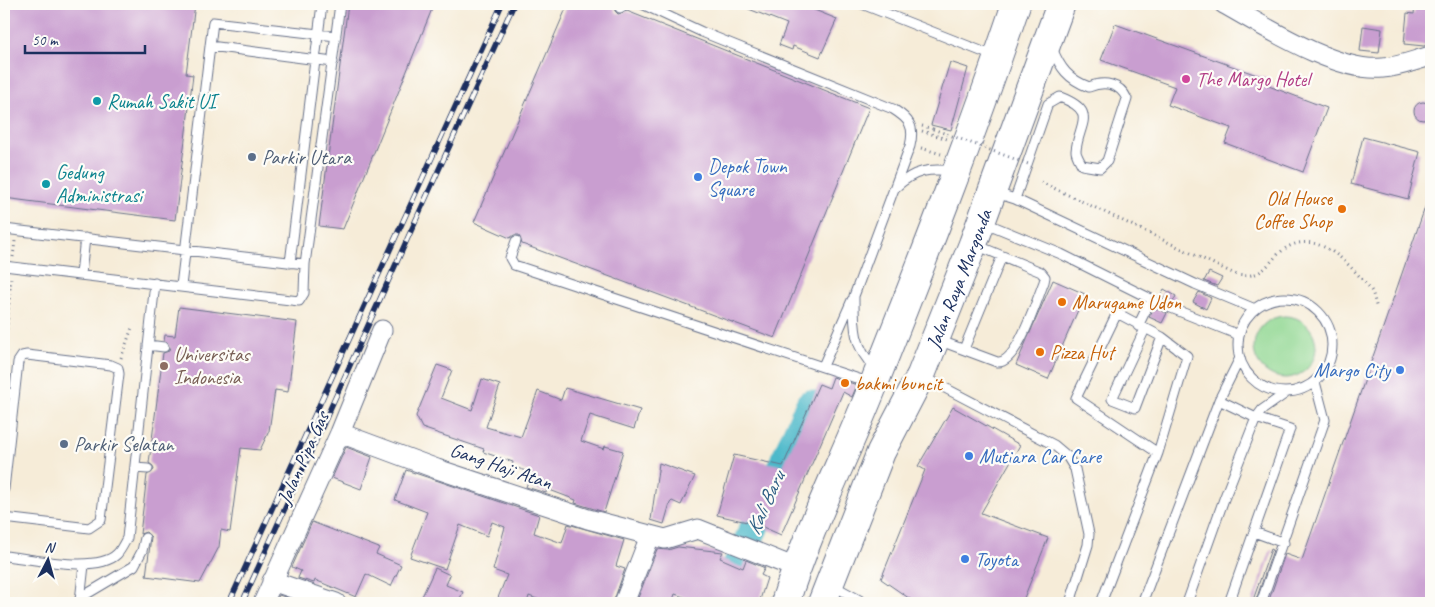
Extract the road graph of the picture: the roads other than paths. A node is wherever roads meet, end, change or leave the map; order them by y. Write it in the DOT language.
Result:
graph roads {
  1 [pos="322,4"];
  2 [pos="340,4"];
  3 [pos="642,4"];
  4 [pos="862,4"];
  5 [pos="1016,4"];
  6 [pos="1061,4"];
  7 [pos="1224,4"];
  8 [pos="318,34"];
  9 [pos="336,36"];
  10 [pos="1048,39"];
  11 [pos="210,46"];
  12 [pos="1431,56"];
  13 [pos="998,57"];
  14 [pos="315,60"];
  15 [pos="333,62"];
  16 [pos="949,158"];
  17 [pos="302,162"];
  18 [pos="319,164"];
  19 [pos="1008,186"];
  20 [pos="894,188"];
  21 [pos="4,229"];
  22 [pos="978,233"];
  23 [pos="85,238"];
  24 [pos="516,241"];
  25 [pos="186,250"];
  26 [pos="1002,256"];
  27 [pos="290,263"];
  28 [pos="305,264"];
  29 [pos="8,267"];
  30 [pos="81,274"];
  31 [pos="155,283"];
  32 [pos="181,286"];
  33 [pos="854,296"];
  34 [pos="1150,299"];
  35 [pos="1255,309"];
  36 [pos="1141,327"];
  37 [pos="382,330"];
  38 [pos="1239,335"];
  39 [pos="1162,337"];
  40 [pos="935,339"];
  41 [pos="148,345"];
  42 [pos="164,347"];
  43 [pos="964,349"];
  44 [pos="1240,358"];
  45 [pos="823,366"];
  46 [pos="921,376"];
  47 [pos="876,378"];
  48 [pos="1315,382"];
  49 [pos="4,393"];
  50 [pos="1286,393"];
  51 [pos="14,394"];
  52 [pos="1219,400"];
  53 [pos="1256,418"];
  54 [pos="340,433"];
  55 [pos="846,448"];
  56 [pos="1158,453"];
  57 [pos="878,461"];
  58 [pos="135,468"];
  59 [pos="148,469"];
  60 [pos="4,489"];
  61 [pos="4,518"];
  62 [pos="1254,532"];
  63 [pos="650,536"];
  64 [pos="145,538"];
  65 [pos="1284,543"];
  66 [pos="4,556"];
  67 [pos="84,564"];
  68 [pos="796,568"];
  69 [pos="272,580"];
  70 [pos="826,593"];
  71 [pos="80,601"];
  72 [pos="263,603"];
  73 [pos="336,603"];
  74 [pos="624,603"];
  75 [pos="785,603"];
  76 [pos="865,603"];
  77 [pos="1070,603"];
  78 [pos="1101,603"];
  79 [pos="1142,603"];
  80 [pos="1188,603"];
  81 [pos="1229,603"];
  82 [pos="1261,603"];
  1 -- 8 [label="lane"];
  2 -- 9 [label="lane"];
  3 -- 20 [label="lane"];
  4 -- 13 [label="lane"];
  5 -- 13 [label="main road, Jalan Raya Margonda"];
  6 -- 10 [label="main road, Jalan Raya Margonda"];
  7 -- 12 [label="street"];
  8 -- 9 [label="lane"];
  8 -- 11 [label="lane"];
  8 -- 14 [label="lane"];
  9 -- 15 [label="lane"];
  10 -- 19 [label="main road, Jalan Raya Margonda"];
  10 -- 19 [label="lane"];
  11 -- 14 [label="lane"];
  11 -- 25 [label="lane"];
  13 -- 16 [label="main road, Jalan Raya Margonda"];
  14 -- 15 [label="lane"];
  14 -- 17 [label="lane"];
  15 -- 18 [label="lane"];
  16 -- 20 [label="lane"];
  16 -- 47 [label="main road, Jalan Raya Margonda"];
  17 -- 18 [label="lane"];
  17 -- 27 [label="lane"];
  18 -- 28 [label="lane"];
  19 -- 22 [label="main road, Jalan Raya Margonda"];
  19 -- 35 [label="lane"];
  20 -- 33 [label="lane"];
  21 -- 23 [label="lane"];
  22 -- 26 [label="lane"];
  22 -- 34 [label="lane"];
  22 -- 40 [label="main road, Jalan Raya Margonda"];
  23 -- 25 [label="lane"];
  23 -- 30 [label="lane"];
  24 -- 45 [label="lane"];
  25 -- 27 [label="lane"];
  25 -- 32 [label="lane"];
  26 -- 43 [label="lane"];
  26 -- 43 [label="lane"];
  27 -- 28 [label="lane"];
  28 -- 32 [label="lane"];
  29 -- 30 [label="lane"];
  30 -- 31 [label="lane"];
  31 -- 32 [label="lane"];
  31 -- 41 [label="lane"];
  33 -- 45 [label="lane"];
  33 -- 47 [label="lane"];
  34 -- 36 [label="lane"];
  34 -- 38 [label="lane"];
  35 -- 38 [label="lane"];
  35 -- 48 [label="lane"];
  36 -- 39 [label="lane"];
  36 -- 39 [label="lane"];
  36 -- 56 [label="lane"];
  37 -- 54 [label="street, Jalan Pipa Gas"];
  38 -- 44 [label="lane"];
  39 -- 56 [label="lane"];
  40 -- 43 [label="lane"];
  40 -- 46 [label="main road, Jalan Raya Margonda"];
  41 -- 42 [label="lane"];
  41 -- 58 [label="lane"];
  44 -- 50 [label="lane"];
  44 -- 52 [label="lane"];
  45 -- 47 [label="lane"];
  46 -- 57 [label="main road, Jalan Raya Margonda"];
  46 -- 77 [label="lane"];
  47 -- 55 [label="main road, Jalan Raya Margonda"];
  48 -- 50 [label="lane"];
  48 -- 65 [label="lane"];
  49 -- 51 [label="lane"];
  50 -- 53 [label="lane"];
  51 -- 60 [label="lane"];
  51 -- 61 [label="lane"];
  52 -- 53 [label="lane"];
  52 -- 79 [label="lane"];
  53 -- 62 [label="lane"];
  53 -- 80 [label="lane"];
  54 -- 63 [label="street, Gang Haji Atan"];
  54 -- 69 [label="street, Jalan Pipa Gas"];
  55 -- 57 [label="main road"];
  55 -- 68 [label="main road, Jalan Raya Margonda"];
  56 -- 78 [label="lane"];
  57 -- 70 [label="main road, Jalan Raya Margonda"];
  58 -- 59 [label="lane"];
  58 -- 67 [label="lane"];
  62 -- 65 [label="lane"];
  62 -- 81 [label="lane"];
  63 -- 68 [label="street, Gang Haji Atan"];
  63 -- 74 [label="street"];
  64 -- 71 [label="lane"];
  65 -- 82 [label="lane"];
  66 -- 67 [label="lane"];
  67 -- 71 [label="lane"];
  68 -- 75 [label="main road, Jalan Raya Margonda"];
  69 -- 72 [label="street, Jalan Pipa Gas"];
  69 -- 73 [label="street"];
  70 -- 76 [label="lane"];
}
